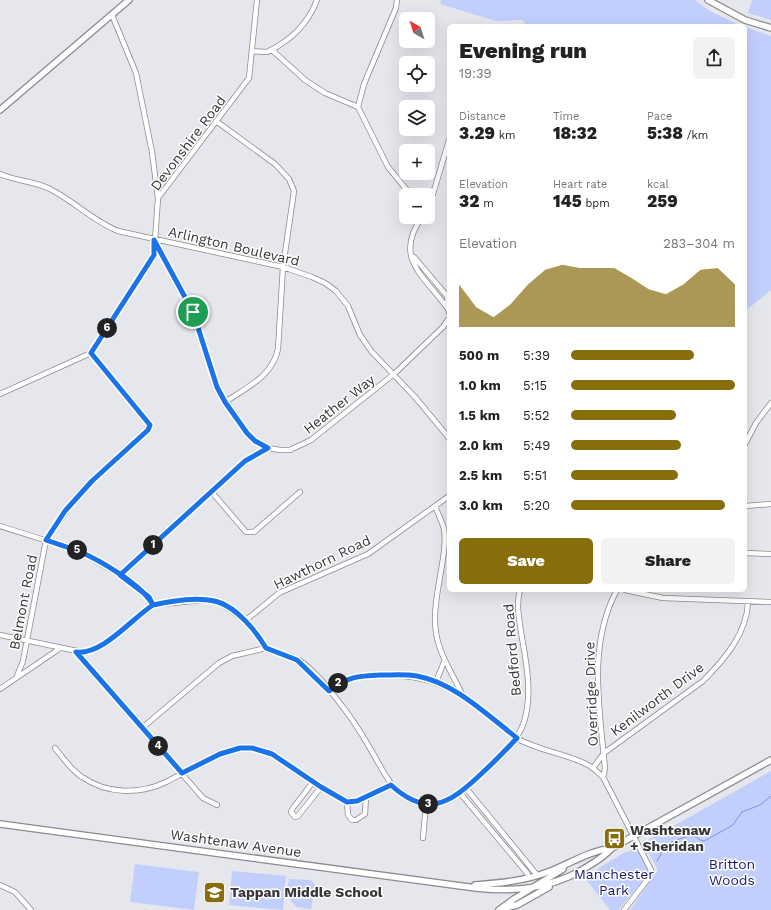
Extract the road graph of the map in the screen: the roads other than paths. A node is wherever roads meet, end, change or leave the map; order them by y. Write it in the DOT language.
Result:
graph roads {
  1 [pos="129,0"];
  2 [pos="257,0"];
  3 [pos="317,0"];
  4 [pos="397,0"];
  5 [pos="708,0"];
  6 [pos="112,14"];
  7 [pos="771,28"];
  8 [pos="272,50"];
  9 [pos="252,51"];
  10 [pos="358,107"];
  11 [pos="0,110"];
  12 [pos="216,121"];
  13 [pos="447,146"];
  14 [pos="0,174"];
  15 [pos="405,188"];
  16 [pos="433,188"];
  17 [pos="158,198"];
  18 [pos="418,224"];
  19 [pos="154,240"];
  20 [pos="412,254"];
  21 [pos="283,267"];
  22 [pos="447,296"];
  23 [pos="447,310"];
  24 [pos="447,321"];
  25 [pos="91,353"];
  26 [pos="394,374"];
  27 [pos="0,394"];
  28 [pos="225,402"];
  29 [pos="771,403"];
  30 [pos="447,436"];
  31 [pos="747,440"];
  32 [pos="268,448"];
  33 [pos="211,491"];
  34 [pos="300,492"];
  35 [pos="447,497"];
  36 [pos="771,504"];
  37 [pos="435,506"];
  38 [pos="747,506"];
  39 [pos="0,526"];
  40 [pos="46,540"];
  41 [pos="747,553"];
  42 [pos="771,554"];
  43 [pos="120,575"];
  44 [pos="520,592"];
  45 [pos="616,592"];
  46 [pos="634,592"];
  47 [pos="748,602"];
  48 [pos="771,602"];
  49 [pos="153,605"];
  50 [pos="245,621"];
  51 [pos="0,635"];
  52 [pos="27,640"];
  53 [pos="266,648"];
  54 [pos="59,649"];
  55 [pos="76,652"];
  56 [pos="444,662"];
  57 [pos="18,676"];
  58 [pos="436,682"];
  59 [pos="0,689"];
  60 [pos="329,691"];
  61 [pos="464,697"];
  62 [pos="142,728"];
  63 [pos="517,738"];
  64 [pos="55,748"];
  65 [pos="604,753"];
  66 [pos="771,760"];
  67 [pos="594,768"];
  68 [pos="182,773"];
  69 [pos="603,776"];
  70 [pos="313,782"];
  71 [pos="391,785"];
  72 [pos="321,787"];
  73 [pos="466,788"];
  74 [pos="460,793"];
  75 [pos="366,797"];
  76 [pos="347,802"];
  77 [pos="426,804"];
  78 [pos="217,805"];
  79 [pos="0,824"];
  80 [pos="634,835"];
  81 [pos="423,838"];
  82 [pos="509,839"];
  83 [pos="503,844"];
  84 [pos="612,848"];
  85 [pos="591,853"];
  86 [pos="538,876"];
  87 [pos="529,878"];
  88 [pos="563,879"];
  89 [pos="0,885"];
  90 [pos="468,886"];
  91 [pos="532,888"];
  92 [pos="30,910"];
  93 [pos="500,910"];
  94 [pos="624,910"];
  1 -- 6 [label="main road"];
  2 -- 9 [label="street, Devonshire Road"];
  3 -- 8 [label="street"];
  4 -- 10 [label="street"];
  5 -- 7 [label="main road"];
  6 -- 11 [label="main road"];
  6 -- 17 [label="street"];
  8 -- 9 [label="street"];
  8 -- 10 [label="street"];
  9 -- 12 [label="street, Devonshire Road"];
  10 -- 15 [label="street"];
  12 -- 17 [label="street, Devonshire Road"];
  12 -- 21 [label="street"];
  13 -- 16 [label="street"];
  14 -- 19 [label="street, Arlington Boulevard"];
  17 -- 19 [label="street, Devonshire Road"];
  18 -- 20 [label="street"];
  19 -- 21 [label="street, Arlington Boulevard"];
  19 -- 25 [label="street, Devonshire Road"];
  19 -- 28 [label="street, Heather Way"];
  20 -- 22 [label="street"];
  20 -- 23 [label="street"];
  21 -- 26 [label="street, Arlington Boulevard"];
  21 -- 28 [label="street"];
  24 -- 26 [label="street, Heather Way"];
  25 -- 27 [label="street"];
  25 -- 40 [label="street, Belmont Road"];
  26 -- 30 [label="street, Arlington Boulevard"];
  26 -- 32 [label="street, Heather Way"];
  28 -- 32 [label="street, Heather Way"];
  29 -- 31 [label="street"];
  32 -- 33 [label="street"];
  33 -- 34 [label="street"];
  33 -- 43 [label="street"];
  35 -- 37 [label="street, Hawthorn Road"];
  36 -- 38 [label="street"];
  37 -- 50 [label="street, Hawthorn Road"];
  37 -- 56 [label="street"];
  39 -- 40 [label="street"];
  40 -- 43 [label="street"];
  40 -- 52 [label="street, Belmont Road"];
  41 -- 42 [label="street"];
  43 -- 49 [label="street"];
  44 -- 63 [label="street, Bedford Road"];
  45 -- 65 [label="street, Overridge Drive"];
  46 -- 47 [label="street"];
  47 -- 48 [label="street"];
  47 -- 65 [label="street, Kenilworth Drive"];
  49 -- 50 [label="street"];
  49 -- 55 [label="street"];
  50 -- 53 [label="street"];
  51 -- 52 [label="street"];
  52 -- 54 [label="street"];
  52 -- 57 [label="street, Belmont Road"];
  53 -- 60 [label="street"];
  53 -- 62 [label="street"];
  54 -- 55 [label="street"];
  54 -- 57 [label="street"];
  55 -- 62 [label="street"];
  56 -- 58 [label="street"];
  56 -- 61 [label="street"];
  57 -- 59 [label="street"];
  58 -- 60 [label="street"];
  58 -- 61 [label="street"];
  60 -- 71 [label="street"];
  61 -- 63 [label="street"];
  62 -- 68 [label="street"];
  63 -- 67 [label="street"];
  63 -- 73 [label="street, Bedford Road"];
  64 -- 68 [label="street"];
  65 -- 67 [label="street, Kenilworth Drive"];
  65 -- 69 [label="street, Overridge Drive"];
  66 -- 80 [label="main road, Washtenaw Avenue"];
  67 -- 69 [label="street"];
  68 -- 70 [label="street"];
  68 -- 78 [label="street"];
  69 -- 80 [label="street"];
  70 -- 72 [label="street"];
  70 -- 72 [label="street"];
  71 -- 75 [label="street"];
  71 -- 77 [label="street"];
  72 -- 76 [label="street"];
  73 -- 74 [label="street, Bedford Road"];
  73 -- 82 [label="street"];
  74 -- 77 [label="street, Bedford Road"];
  74 -- 83 [label="street"];
  75 -- 76 [label="street"];
  75 -- 76 [label="street"];
  77 -- 81 [label="street"];
  79 -- 90 [label="main road, Washtenaw Avenue"];
  80 -- 84 [label="main road, Washtenaw Avenue"];
  80 -- 94 [label="street"];
  82 -- 83 [label="street"];
  82 -- 86 [label="street"];
  83 -- 87 [label="street"];
  84 -- 85 [label="main road, Washtenaw Avenue"];
  84 -- 88 [label="main road, Washtenaw Avenue"];
  85 -- 86 [label="main road, Washtenaw Avenue"];
  85 -- 91 [label="main road"];
  86 -- 87 [label="main road, Washtenaw Avenue"];
  87 -- 90 [label="main road, Washtenaw Avenue"];
  88 -- 91 [label="main road, Washtenaw Avenue"];
  88 -- 93 [label="main road"];
  89 -- 92 [label="street"];
  90 -- 91 [label="main road, Washtenaw Avenue"];
  91 -- 93 [label="main road"];
}
